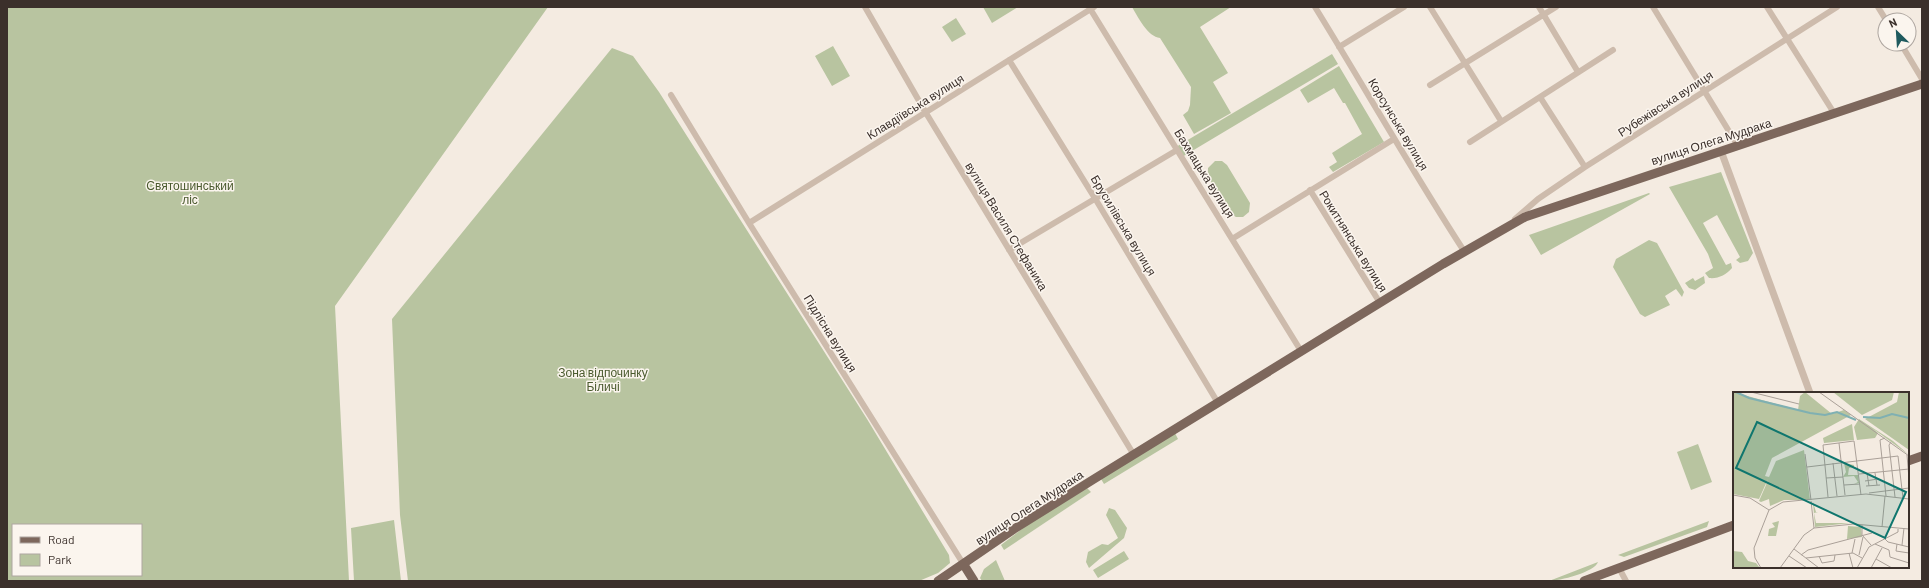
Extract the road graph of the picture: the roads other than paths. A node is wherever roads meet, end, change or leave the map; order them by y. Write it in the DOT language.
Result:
graph roads {
  1 [pos="865,7"];
  2 [pos="1315,7"];
  3 [pos="1404,7"];
  4 [pos="1430,7"];
  5 [pos="1539,7"];
  6 [pos="1556,7"];
  7 [pos="1653,7"];
  8 [pos="1767,7"];
  9 [pos="1837,7"];
  10 [pos="1091,8"];
  11 [pos="1544,14"];
  12 [pos="1786,38"];
  13 [pos="1340,47"];
  14 [pos="1613,50"];
  15 [pos="1906,52"];
  16 [pos="1009,60"];
  17 [pos="1465,63"];
  18 [pos="1578,72"];
  19 [pos="1922,79"];
  20 [pos="1430,84"];
  21 [pos="1922,84"];
  22 [pos="1703,90"];
  23 [pos="671,95"];
  24 [pos="1540,97"];
  25 [pos="926,113"];
  26 [pos="1834,113"];
  27 [pos="1501,121"];
  28 [pos="1394,139"];
  29 [pos="1470,142"];
  30 [pos="1738,146"];
  31 [pos="1177,150"];
  32 [pos="1721,152"];
  33 [pos="1585,167"];
  34 [pos="1310,190"];
  35 [pos="1096,200"];
  36 [pos="748,223"];
  37 [pos="1510,224"];
  38 [pos="1232,239"];
  39 [pos="1009,250"];
  40 [pos="1464,251"];
  41 [pos="1380,303"];
  42 [pos="1301,352"];
  43 [pos="1810,392"];
  44 [pos="1218,403"];
  45 [pos="1134,455"];
  46 [pos="1922,456"];
  47 [pos="1909,461"];
  48 [pos="1733,525"];
  49 [pos="964,565"];
  50 [pos="1619,568"];
  51 [pos="938,581"];
  52 [pos="974,581"];
  53 [pos="1584,581"];
  54 [pos="1626,581"];
  1 -- 25 [label="street, вулиця Василя Стефаника"];
  2 -- 13 [label="street, Корсунська вулиця"];
  3 -- 13 [label="street"];
  4 -- 17 [label="street"];
  5 -- 11 [label="street"];
  6 -- 11 [label="street"];
  7 -- 22 [label="street"];
  8 -- 12 [label="street"];
  9 -- 12 [label="street, Рубежівська вулиця"];
  10 -- 16 [label="street, Клавдіївська вулиця"];
  10 -- 31 [label="street, Бахмацька вулиця"];
  11 -- 17 [label="street"];
  11 -- 18 [label="street"];
  12 -- 22 [label="street, Рубежівська вулиця"];
  12 -- 26 [label="street"];
  13 -- 28 [label="street, Корсунська вулиця"];
  14 -- 18 [label="street"];
  15 -- 19 [label="street"];
  16 -- 25 [label="street, Клавдіївська вулиця"];
  16 -- 35 [label="street, Брусилівська вулиця"];
  17 -- 20 [label="street"];
  17 -- 27 [label="street"];
  18 -- 24 [label="street"];
  21 -- 26 [label="main road, вулиця Олега Мудрака"];
  22 -- 30 [label="street"];
  22 -- 33 [label="street, Рубежівська вулиця"];
  23 -- 36 [label="street, Підлісна вулиця"];
  24 -- 27 [label="street"];
  24 -- 33 [label="street"];
  25 -- 36 [label="street, Клавдіївська вулиця"];
  25 -- 39 [label="street, вулиця Василя Стефаника"];
  26 -- 30 [label="main road, вулиця Олега Мудрака"];
  27 -- 29 [label="street"];
  28 -- 34 [label="street, Рокитнянська вулиця"];
  28 -- 40 [label="street, Корсунська вулиця"];
  30 -- 32 [label="main road, вулиця Олега Мудрака"];
  31 -- 35 [label="street"];
  31 -- 38 [label="street, Бахмацька вулиця"];
  32 -- 37 [label="main road, вулиця Олега Мудрака"];
  32 -- 43 [label="street"];
  33 -- 37 [label="street, Рубежівська вулиця"];
  34 -- 38 [label="street, Рокитнянська вулиця"];
  34 -- 41 [label="street, Рокитнянська вулиця"];
  35 -- 39 [label="street"];
  35 -- 44 [label="street, Брусилівська вулиця"];
  36 -- 49 [label="street, Підлісна вулиця"];
  37 -- 40 [label="main road, вулиця Олега Мудрака"];
  38 -- 42 [label="street, Бахмацька вулиця"];
  39 -- 45 [label="street, вулиця Василя Стефаника"];
  40 -- 41 [label="main road, вулиця Олега Мудрака"];
  41 -- 42 [label="main road, вулиця Олега Мудрака"];
  42 -- 44 [label="main road, вулиця Олега Мудрака"];
  44 -- 45 [label="main road, вулиця Олега Мудрака"];
  45 -- 49 [label="main road, вулиця Олега Мудрака"];
  46 -- 47 [label="main road"];
  48 -- 50 [label="main road"];
  49 -- 51 [label="main road, вулиця Олега Мудрака"];
  49 -- 52 [label="main road, Підлісна вулиця"];
  50 -- 53 [label="main road"];
  50 -- 54 [label="street"];
}
